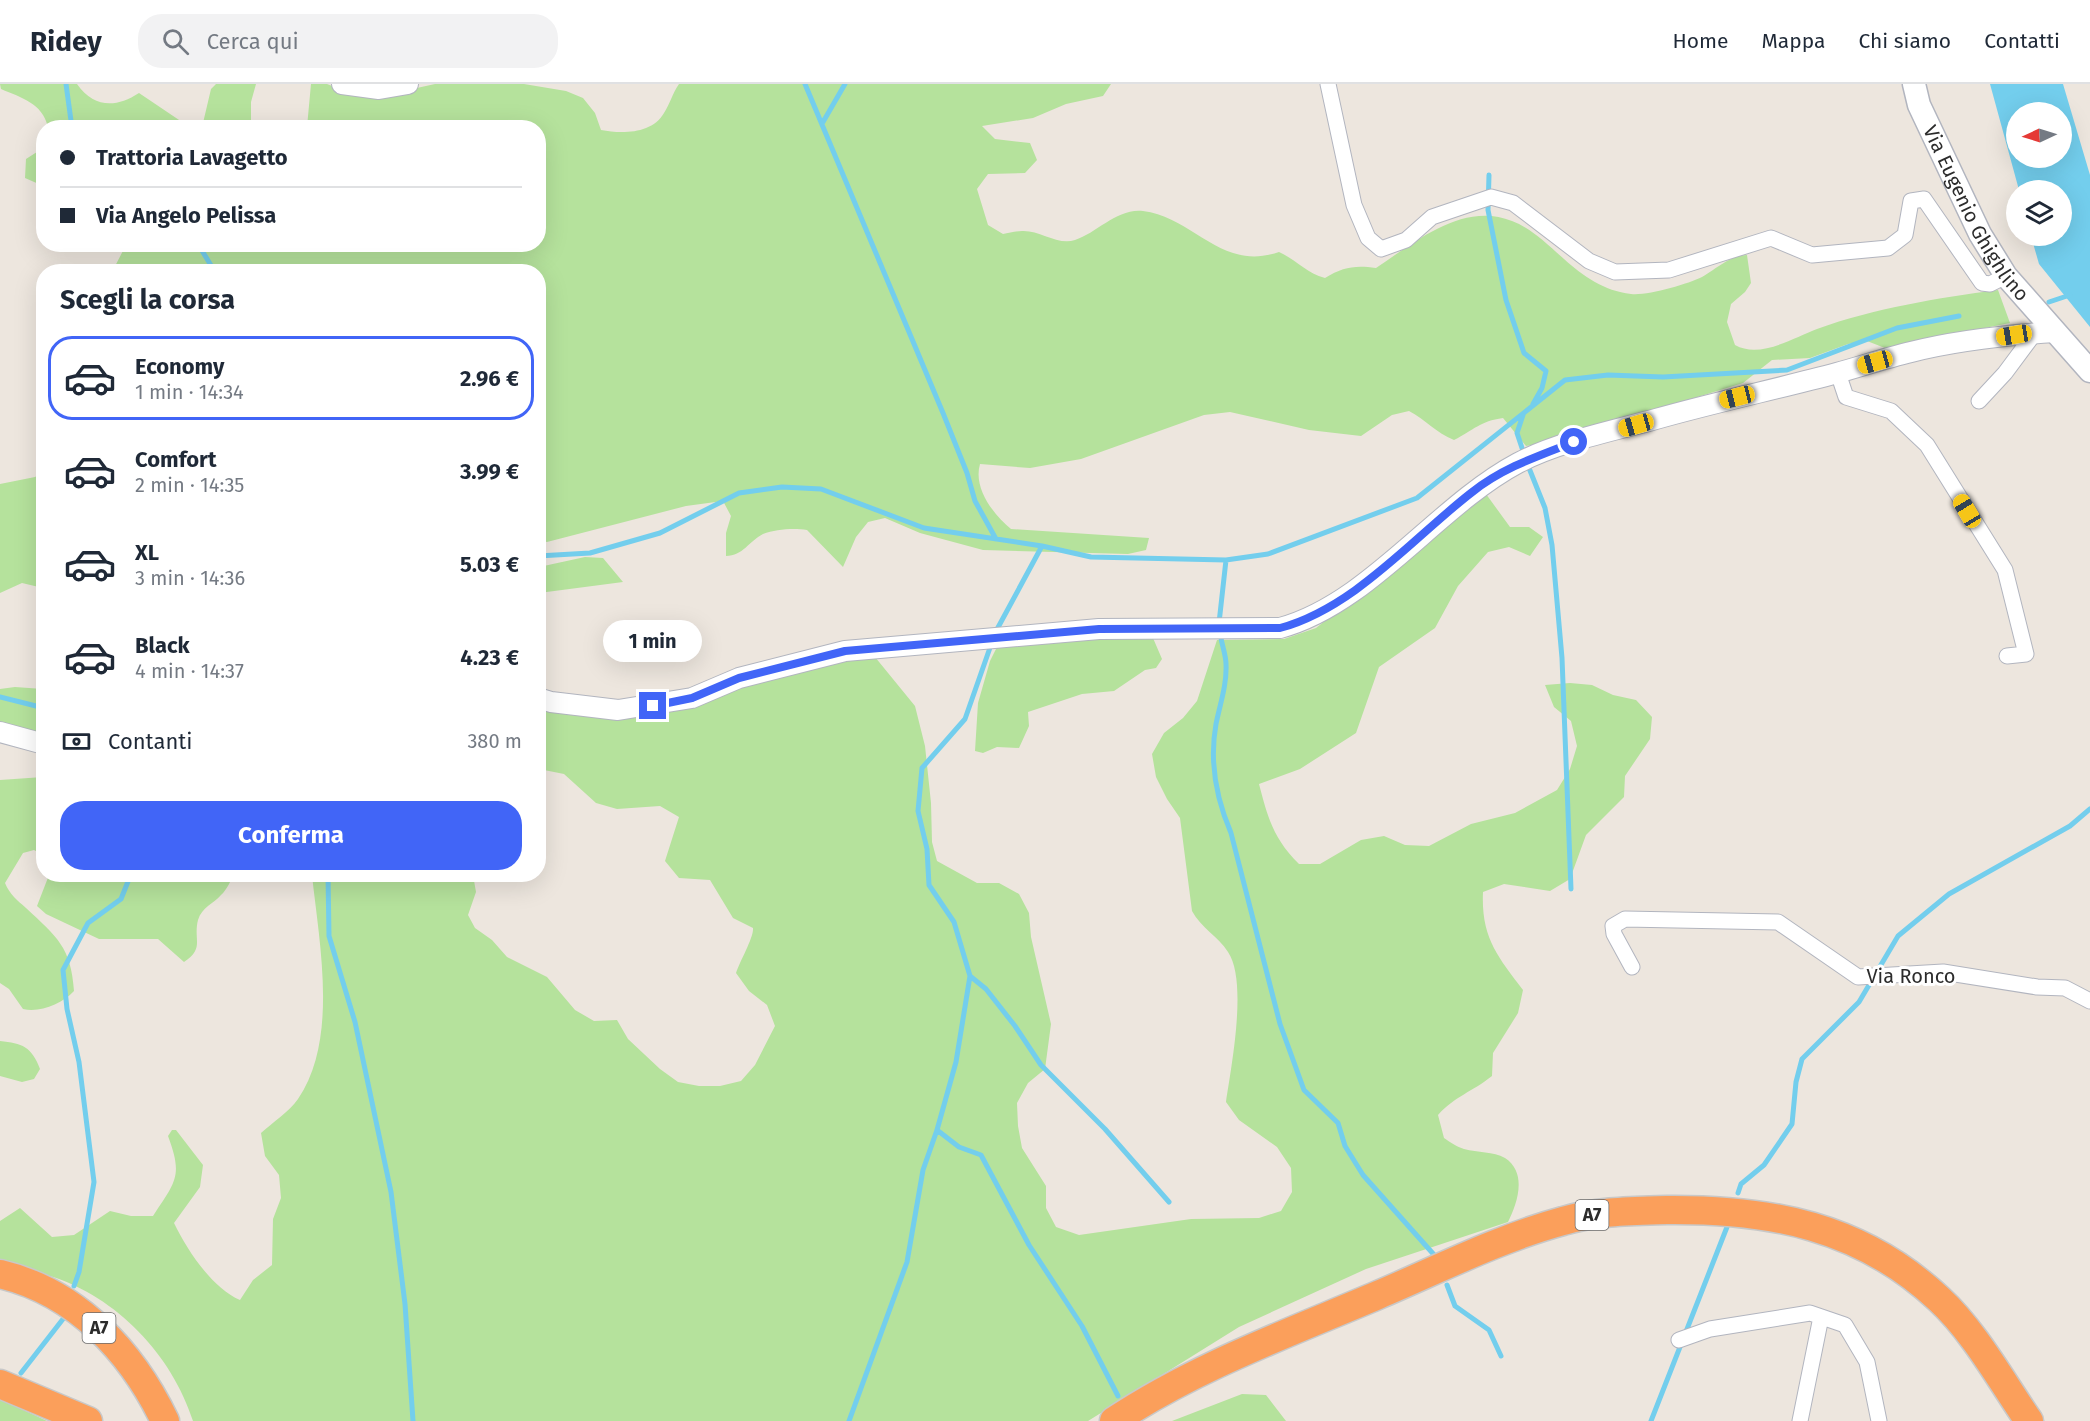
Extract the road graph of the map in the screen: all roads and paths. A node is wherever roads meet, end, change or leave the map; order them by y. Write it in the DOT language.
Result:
graph roads {
  1 [pos="342,84"];
  2 [pos="408,84"];
  3 [pos="1328,84"];
  4 [pos="1914,84"];
  5 [pos="2006,276"];
  6 [pos="2045,333"];
  7 [pos="2090,372"];
  8 [pos="1838,373"];
  9 [pos="1979,401"];
  10 [pos="2007,656"];
  11 [pos="546,700"];
  12 [pos="0,732"];
  13 [pos="36,742"];
  14 [pos="1632,967"];
  15 [pos="2090,1001"];
  16 [pos="0,1274"];
  17 [pos="1821,1317"];
  18 [pos="1679,1340"];
  19 [pos="0,1384"];
  20 [pos="88,1421"];
  21 [pos="165,1421"];
  22 [pos="1113,1421"];
  23 [pos="1800,1421"];
  24 [pos="1879,1421"];
  25 [pos="2029,1421"];
  1 -- 2 [label="street"];
  3 -- 5 [label="street"];
  4 -- 5 [label="main road, Via Eugenio Ghighlino"];
  5 -- 6 [label="main road, Via Eugenio Ghighlino"];
  6 -- 7 [label="main road, Via Eugenio Ghighlino"];
  6 -- 8 [label="street"];
  6 -- 9 [label="street"];
  8 -- 10 [label="street"];
  8 -- 11 [label="street"];
  12 -- 13 [label="street"];
  14 -- 15 [label="street, Via Ronco"];
  16 -- 21 [label="highway, A7"];
  17 -- 18 [label="street"];
  17 -- 23 [label="street"];
  17 -- 24 [label="street"];
  19 -- 20 [label="highway"];
  22 -- 25 [label="highway, A7"];
}
